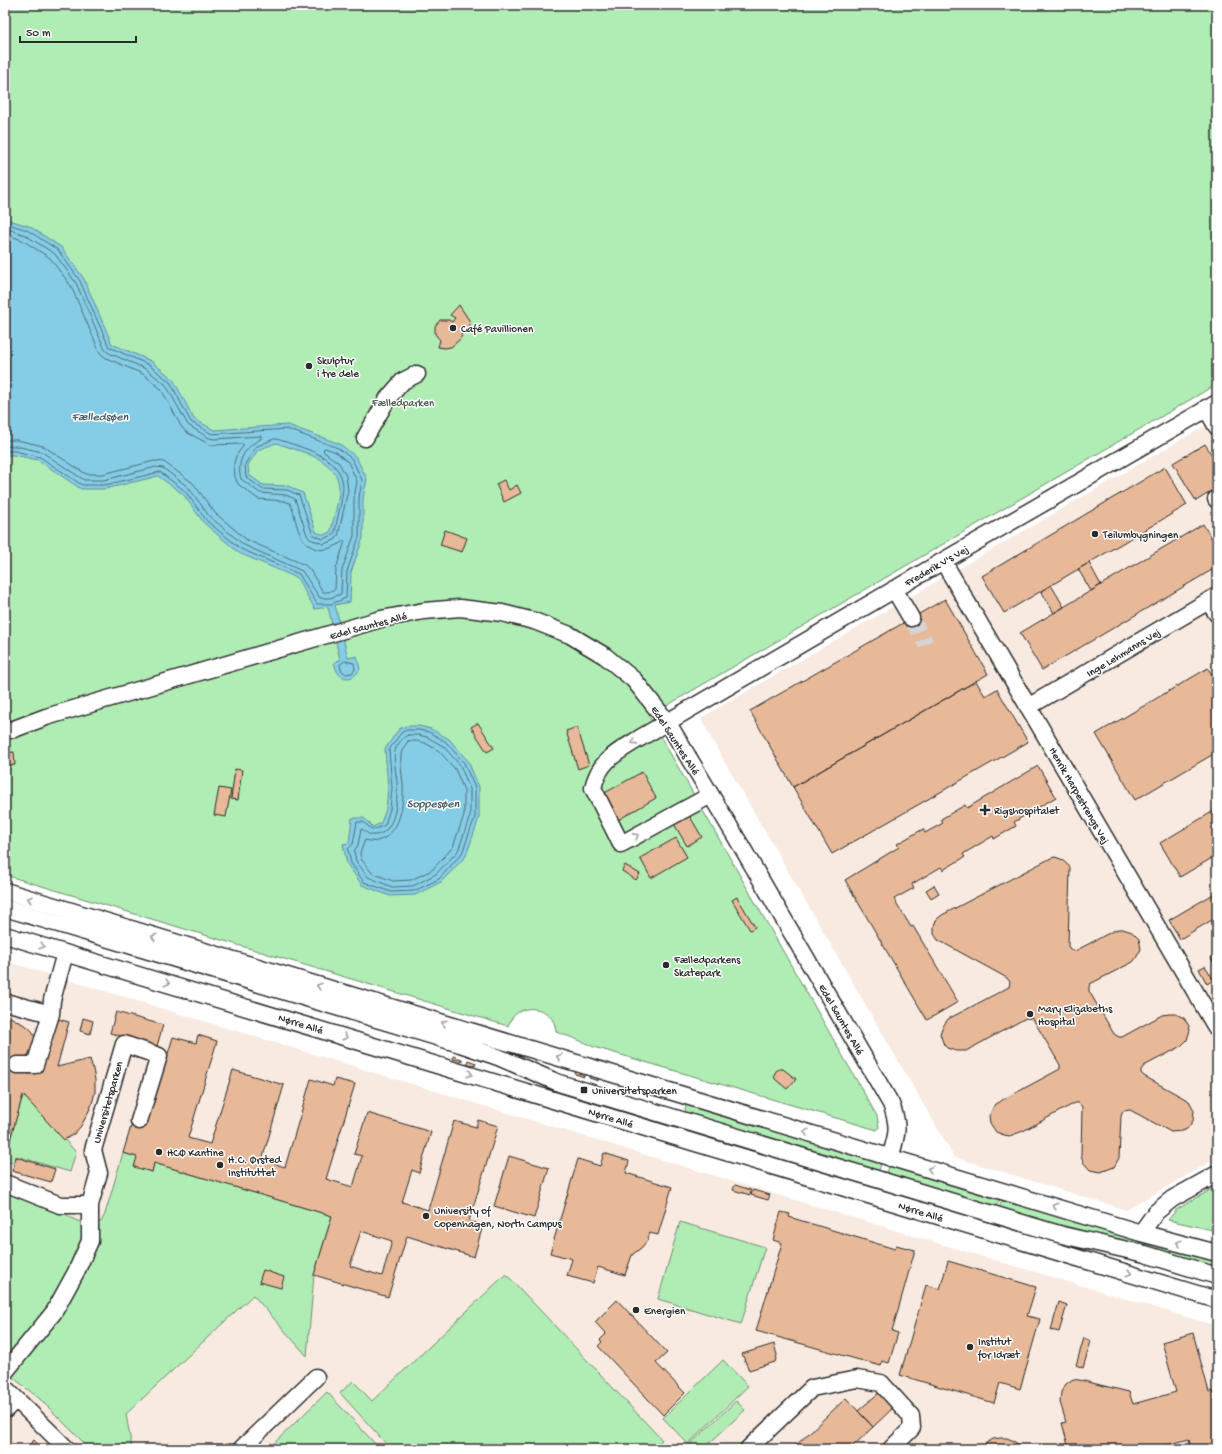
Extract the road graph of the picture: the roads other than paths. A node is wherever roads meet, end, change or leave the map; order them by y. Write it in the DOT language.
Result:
graph roads {
  1 [pos="417,374"];
  2 [pos="1212,405"];
  3 [pos="1217,427"];
  4 [pos="366,438"];
  5 [pos="943,561"];
  6 [pos="894,590"];
  7 [pos="1214,604"];
  8 [pos="911,618"];
  9 [pos="1028,707"];
  10 [pos="46,716"];
  11 [pos="5,720"];
  12 [pos="668,723"];
  13 [pos="5,731"];
  14 [pos="711,795"];
  15 [pos="5,891"];
  16 [pos="5,908"];
  17 [pos="5,935"];
  18 [pos="65,953"];
  19 [pos="9,1003"];
  20 [pos="51,1014"];
  21 [pos="1217,1030"];
  22 [pos="17,1065"];
  23 [pos="139,1121"];
  24 [pos="890,1158"];
  25 [pos="1217,1174"];
  26 [pos="5,1184"];
  27 [pos="90,1206"];
  28 [pos="1141,1232"];
  29 [pos="1217,1253"];
  30 [pos="1217,1276"];
  31 [pos="1217,1300"];
  32 [pos="5,1372"];
  33 [pos="316,1377"];
  34 [pos="11,1394"];
  35 [pos="5,1410"];
  36 [pos="896,1444"];
  37 [pos="67,1449"];
  38 [pos="241,1449"];
  39 [pos="748,1449"];
  1 -- 4 [label="street"];
  2 -- 3 [label="street, Frederik V's Vej"];
  2 -- 5 [label="street, Frederik V's Vej"];
  5 -- 6 [label="street, Frederik V's Vej"];
  5 -- 9 [label="street, Henrik Harpestrengs Vej"];
  6 -- 8 [label="street"];
  6 -- 12 [label="street, Frederik V's Vej"];
  7 -- 9 [label="street, Inge Lehmanns Vej"];
  9 -- 21 [label="street, Henrik Harpestrengs Vej"];
  10 -- 11 [label="street, Edel Sauntes Allé"];
  10 -- 12 [label="street, Edel Sauntes Allé"];
  10 -- 13 [label="street, Edel Sauntes Allé"];
  12 -- 14 [label="street, Edel Sauntes Allé"];
  12 -- 14 [label="street, Frederik V's Vej, one-way"];
  14 -- 24 [label="street, Edel Sauntes Allé"];
  24 -- 15 [label="street, one-way"];
  16 -- 30 [label="street"];
  17 -- 18 [label="street, Nørre Allé, one-way"];
  18 -- 20 [label="street"];
  18 -- 31 [label="street, Nørre Allé, one-way"];
  19 -- 20 [label="street"];
  20 -- 22 [label="street"];
  23 -- 27 [label="street, Universitetsparken"];
  28 -- 24 [label="street, one-way"];
  25 -- 28 [label="street"];
  26 -- 27 [label="street"];
  27 -- 32 [label="street, Universitetsparken"];
  29 -- 28 [label="street, one-way"];
  33 -- 38 [label="street"];
  34 -- 35 [label="street"];
  34 -- 37 [label="street"];
  36 -- 39 [label="street"];
}
